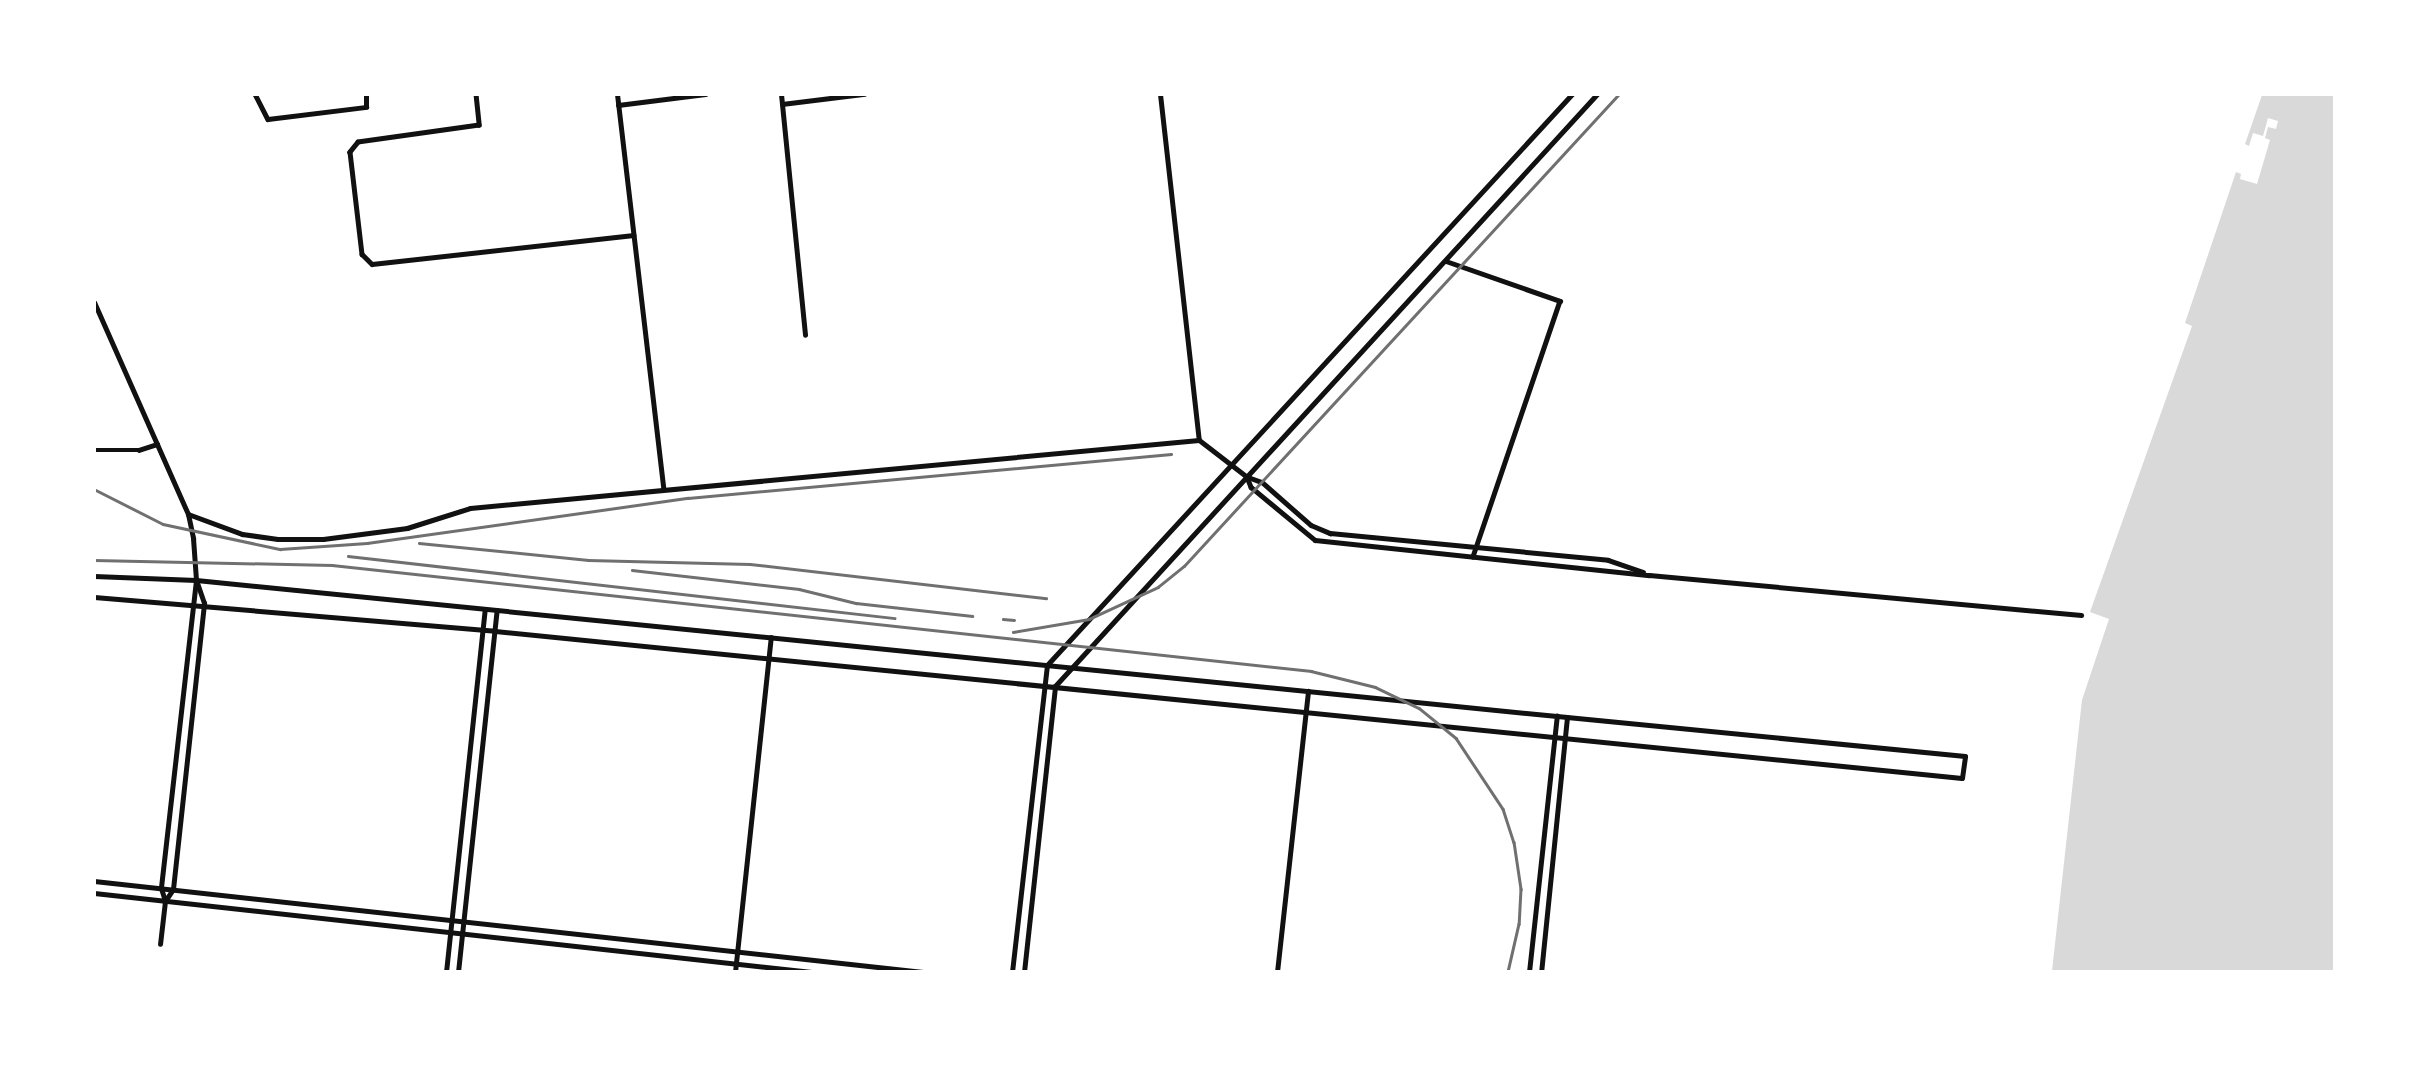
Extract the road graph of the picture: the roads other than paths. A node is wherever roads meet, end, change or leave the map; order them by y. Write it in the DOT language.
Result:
graph roads {
  1 [pos="255,94"];
  2 [pos="366,94"];
  3 [pos="476,94"];
  4 [pos="617,94"];
  5 [pos="705,94"];
  6 [pos="781,94"];
  7 [pos="864,94"];
  8 [pos="1160,94"];
  9 [pos="1572,94"];
  10 [pos="1597,94"];
  11 [pos="782,103"];
  12 [pos="618,105"];
  13 [pos="633,235"];
  14 [pos="1446,261"];
  15 [pos="94,302"];
  16 [pos="805,335"];
  17 [pos="1199,440"];
  18 [pos="157,444"];
  19 [pos="94,450"];
  20 [pos="1230,465"];
  21 [pos="1247,477"];
  22 [pos="663,488"];
  23 [pos="188,514"];
  24 [pos="1477,547"];
  25 [pos="1473,556"];
  26 [pos="1649,575"];
  27 [pos="94,576"];
  28 [pos="196,580"];
  29 [pos="94,597"];
  30 [pos="191,602"];
  31 [pos="204,603"];
  32 [pos="485,609"];
  33 [pos="497,610"];
  34 [pos="2081,615"];
  35 [pos="482,630"];
  36 [pos="495,631"];
  37 [pos="771,637"];
  38 [pos="769,658"];
  39 [pos="1047,665"];
  40 [pos="1070,667"];
  41 [pos="1044,686"];
  42 [pos="1055,686"];
  43 [pos="1308,691"];
  44 [pos="1306,711"];
  45 [pos="1557,716"];
  46 [pos="1567,717"];
  47 [pos="1555,736"];
  48 [pos="1565,738"];
  49 [pos="94,881"];
  50 [pos="161,888"];
  51 [pos="173,889"];
  52 [pos="94,893"];
  53 [pos="165,901"];
  54 [pos="452,921"];
  55 [pos="463,922"];
  56 [pos="451,932"];
  57 [pos="462,933"];
  58 [pos="160,944"];
  59 [pos="737,953"];
  60 [pos="736,963"];
  61 [pos="446,971"];
  62 [pos="458,971"];
  63 [pos="735,971"];
  64 [pos="812,971"];
  65 [pos="923,971"];
  66 [pos="1012,971"];
  67 [pos="1024,971"];
  68 [pos="1277,971"];
  69 [pos="1529,971"];
  70 [pos="1541,971"];
  1 -- 2 [label="street"];
  3 -- 13 [label="street"];
  4 -- 12 [label="street"];
  5 -- 12 [label="street"];
  6 -- 11 [label="street"];
  7 -- 11 [label="street"];
  8 -- 17 [label="street"];
  9 -- 20 [label="street"];
  10 -- 14 [label="street"];
  11 -- 16 [label="street"];
  12 -- 13 [label="street"];
  13 -- 22 [label="street"];
  14 -- 21 [label="street"];
  14 -- 24 [label="street"];
  15 -- 18 [label="street"];
  17 -- 20 [label="street"];
  17 -- 22 [label="street"];
  18 -- 19 [label="street"];
  18 -- 23 [label="street"];
  20 -- 21 [label="street"];
  20 -- 39 [label="street"];
  21 -- 24 [label="street"];
  21 -- 25 [label="street"];
  21 -- 40 [label="street"];
  22 -- 23 [label="street"];
  23 -- 28 [label="street"];
  24 -- 25 [label="street"];
  24 -- 26 [label="street"];
  25 -- 26 [label="street"];
  26 -- 34 [label="street"];
  27 -- 28 [label="street"];
  28 -- 30 [label="street"];
  28 -- 31 [label="street"];
  28 -- 32 [label="street"];
  29 -- 30 [label="street"];
  30 -- 31 [label="street"];
  30 -- 50 [label="street"];
  31 -- 35 [label="street"];
  31 -- 51 [label="street"];
  32 -- 33 [label="street"];
  32 -- 35 [label="street"];
  33 -- 36 [label="street"];
  33 -- 37 [label="street"];
  35 -- 36 [label="street"];
  35 -- 54 [label="street"];
  36 -- 38 [label="street"];
  36 -- 55 [label="street"];
  37 -- 38 [label="street"];
  37 -- 39 [label="street"];
  38 -- 41 [label="street"];
  38 -- 59 [label="street"];
  39 -- 40 [label="street"];
  39 -- 41 [label="street"];
  40 -- 42 [label="street"];
  40 -- 43 [label="street"];
  41 -- 42 [label="street"];
  41 -- 66 [label="street"];
  42 -- 44 [label="street"];
  42 -- 67 [label="street"];
  43 -- 44 [label="street"];
  43 -- 45 [label="street"];
  44 -- 47 [label="street"];
  44 -- 68 [label="street"];
  45 -- 46 [label="street"];
  45 -- 47 [label="street"];
  46 -- 48 [label="street"];
  46 -- 48 [label="street"];
  47 -- 48 [label="street"];
  47 -- 69 [label="street"];
  48 -- 70 [label="street"];
  49 -- 50 [label="street"];
  50 -- 51 [label="street"];
  50 -- 53 [label="street"];
  51 -- 53 [label="street"];
  51 -- 54 [label="street"];
  52 -- 53 [label="street"];
  53 -- 56 [label="street"];
  53 -- 58 [label="street"];
  54 -- 55 [label="street"];
  54 -- 56 [label="street"];
  55 -- 57 [label="street"];
  55 -- 59 [label="street"];
  56 -- 57 [label="street"];
  56 -- 61 [label="street"];
  57 -- 60 [label="street"];
  57 -- 62 [label="street"];
  59 -- 60 [label="street"];
  59 -- 65 [label="street"];
  60 -- 63 [label="street"];
  60 -- 64 [label="street"];
}
